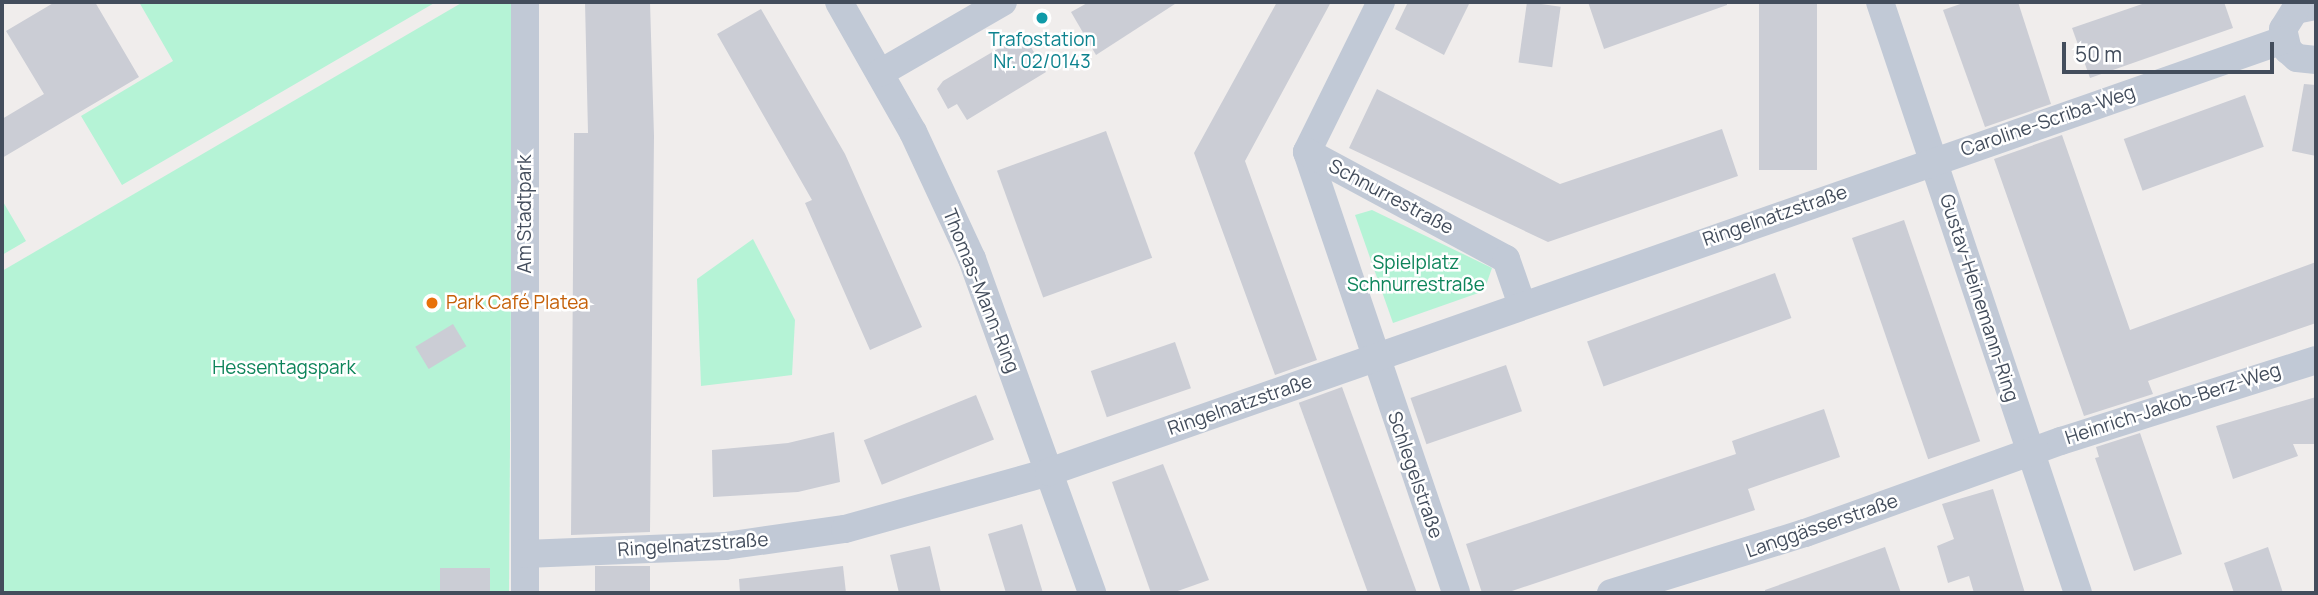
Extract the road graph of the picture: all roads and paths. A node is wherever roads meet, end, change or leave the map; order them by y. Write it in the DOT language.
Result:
graph roads {
  1 [pos="525,2"];
  2 [pos="839,2"];
  3 [pos="1003,2"];
  4 [pos="1381,2"];
  5 [pos="1880,2"];
  6 [pos="2316,6"];
  7 [pos="2283,40"];
  8 [pos="2316,60"];
  9 [pos="880,73"];
  10 [pos="1307,152"];
  11 [pos="1933,162"];
  12 [pos="1522,305"];
  13 [pos="1375,357"];
  14 [pos="2316,360"];
  15 [pos="2030,453"];
  16 [pos="1049,472"];
  17 [pos="526,554"];
  18 [pos="525,593"];
  19 [pos="1092,593"];
  20 [pos="1456,593"];
  21 [pos="1611,593"];
  22 [pos="2078,593"];
  1 -- 17 [label="street, Am Stadtpark"];
  2 -- 9 [label="street, Thomas-Mann-Ring"];
  3 -- 9 [label="street"];
  4 -- 10 [label="street, Schnurrestraße"];
  5 -- 11 [label="street, Gustav-Heinemann-Ring"];
  6 -- 7 [label="street"];
  7 -- 8 [label="street"];
  7 -- 11 [label="street, Caroline-Scriba-Weg"];
  9 -- 16 [label="street, Thomas-Mann-Ring"];
  10 -- 12 [label="street, Schnurrestraße"];
  10 -- 13 [label="street, Schnurrestraße"];
  11 -- 12 [label="street, Ringelnatzstraße"];
  11 -- 15 [label="street, Gustav-Heinemann-Ring"];
  12 -- 13 [label="street, Ringelnatzstraße"];
  13 -- 16 [label="street, Ringelnatzstraße"];
  13 -- 20 [label="street, Schlegelstraße"];
  14 -- 15 [label="street, Heinrich-Jakob-Berz-Weg"];
  15 -- 21 [label="street, Langgässerstraße"];
  15 -- 22 [label="street, Gustav-Heinemann-Ring"];
  16 -- 17 [label="street, Ringelnatzstraße"];
  16 -- 19 [label="street, Thomas-Mann-Ring"];
  17 -- 18 [label="street, Am Stadtpark"];
}
